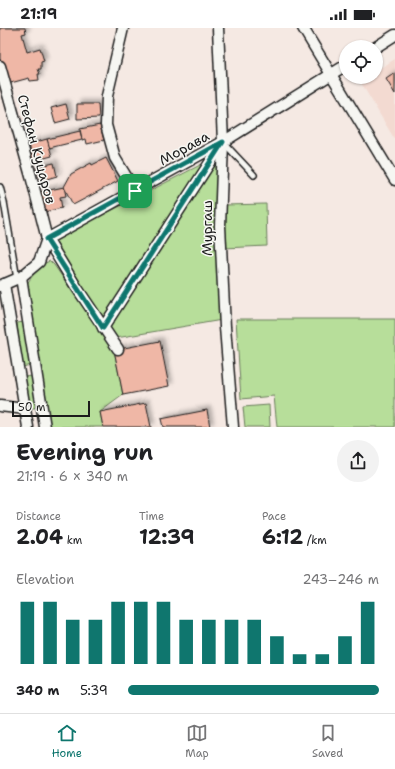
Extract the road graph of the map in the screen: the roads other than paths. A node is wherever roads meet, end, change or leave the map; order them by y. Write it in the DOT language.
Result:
graph roads {
  1 [pos="123,28"];
  2 [pos="218,28"];
  3 [pos="303,28"];
  4 [pos="395,35"];
  5 [pos="383,43"];
  6 [pos="0,66"];
  7 [pos="339,69"];
  8 [pos="331,74"];
  9 [pos="223,142"];
  10 [pos="254,176"];
  11 [pos="395,180"];
  12 [pos="0,187"];
  13 [pos="135,191"];
  14 [pos="46,239"];
  15 [pos="19,278"];
  16 [pos="2,285"];
  17 [pos="25,302"];
  18 [pos="9,308"];
  19 [pos="103,328"];
  20 [pos="118,349"];
  21 [pos="36,371"];
  22 [pos="20,374"];
  23 [pos="0,406"];
  24 [pos="44,414"];
  25 [pos="27,418"];
  26 [pos="45,427"];
  27 [pos="233,427"];
  1 -- 13 [label="street"];
  2 -- 9 [label="street, Мургаш"];
  3 -- 8 [label="street"];
  4 -- 5 [label="street"];
  6 -- 14 [label="street, Стефан Куцаров"];
  7 -- 8 [label="street, Морава"];
  8 -- 9 [label="street, Морава"];
  8 -- 11 [label="street"];
  9 -- 10 [label="lane"];
  9 -- 13 [label="street, Морава"];
  9 -- 19 [label="street"];
  9 -- 27 [label="street, Мургаш"];
  12 -- 15 [label="lane"];
  13 -- 14 [label="street, Морава"];
  14 -- 15 [label="street"];
  14 -- 19 [label="street"];
  15 -- 16 [label="street"];
  15 -- 17 [label="street"];
  16 -- 18 [label="street"];
  17 -- 18 [label="street"];
  17 -- 21 [label="street"];
  18 -- 22 [label="street"];
  19 -- 20 [label="street"];
  21 -- 22 [label="street"];
  21 -- 24 [label="street"];
  22 -- 25 [label="street"];
  23 -- 25 [label="street"];
  24 -- 25 [label="street"];
  24 -- 26 [label="street"];
}
